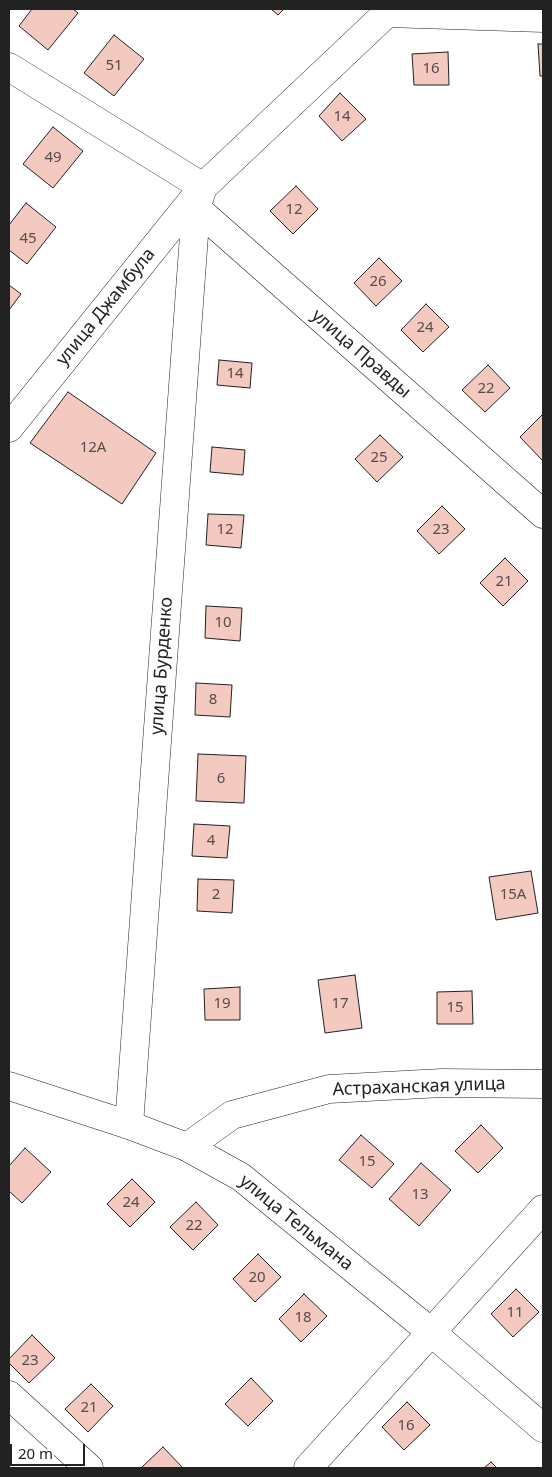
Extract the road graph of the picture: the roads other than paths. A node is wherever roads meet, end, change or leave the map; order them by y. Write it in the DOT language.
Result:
graph roads {
  1 [pos="388,11"];
  2 [pos="543,18"];
  3 [pos="9,67"];
  4 [pos="199,197"];
  5 [pos="9,428"];
  6 [pos="543,514"];
  7 [pos="543,1084"];
  8 [pos="9,1086"];
  9 [pos="129,1125"];
  10 [pos="187,1147"];
  11 [pos="543,1209"];
  12 [pos="431,1332"];
  13 [pos="9,1394"];
  14 [pos="543,1428"];
  15 [pos="89,1468"];
  16 [pos="308,1468"];
  1 -- 2 [label="street"];
  1 -- 4 [label="street, улица Джамбула"];
  3 -- 4 [label="street"];
  4 -- 5 [label="street, улица Джамбула"];
  4 -- 6 [label="street, улица Правды"];
  4 -- 9 [label="street, улица Бурденко"];
  7 -- 10 [label="street, Астраханская улица"];
  8 -- 9 [label="street, улица Тельмана"];
  9 -- 10 [label="street, улица Тельмана"];
  10 -- 12 [label="street, улица Тельмана"];
  11 -- 12 [label="street"];
  12 -- 14 [label="street, улица Тельмана"];
  12 -- 16 [label="street"];
  13 -- 15 [label="street"];
}
